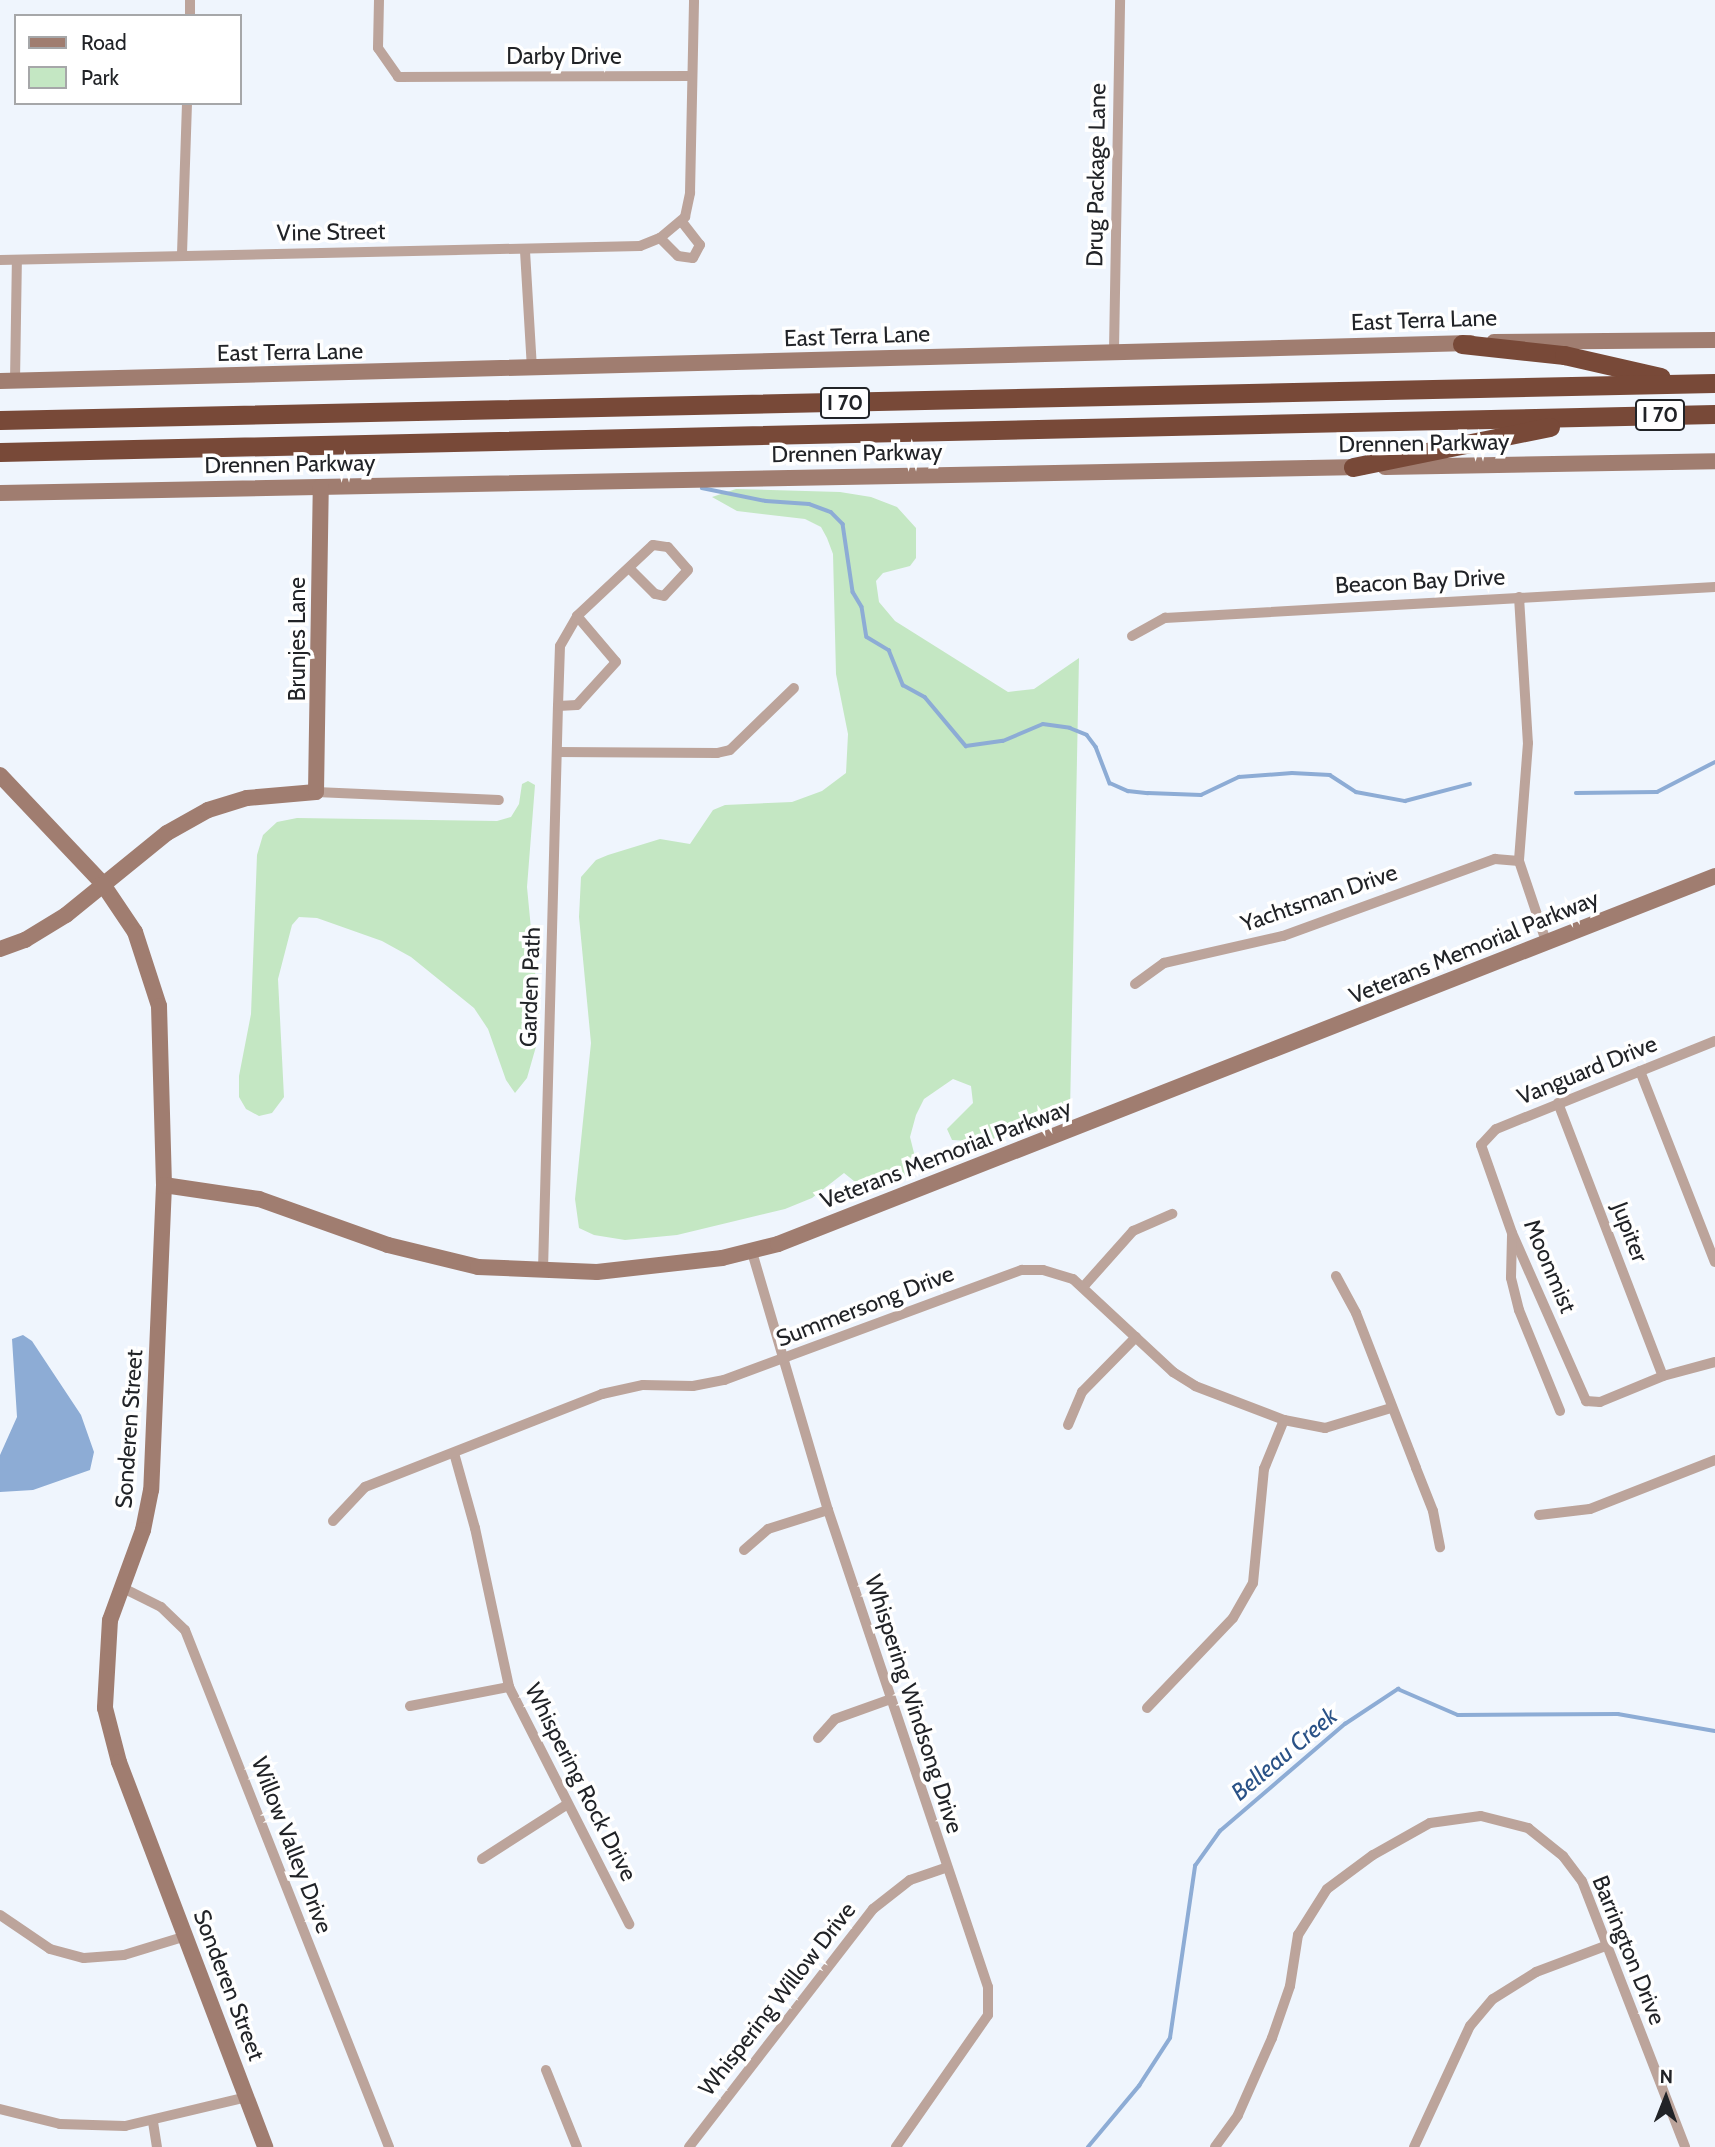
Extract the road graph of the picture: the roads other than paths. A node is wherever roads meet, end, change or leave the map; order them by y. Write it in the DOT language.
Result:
graph roads {
  1 [pos="379,0"];
  2 [pos="694,0"];
  3 [pos="1120,0"];
  4 [pos="691,76"];
  5 [pos="187,105"];
  6 [pos="682,222"];
  7 [pos="660,238"];
  8 [pos="525,251"];
  9 [pos="183,254"];
  10 [pos="0,260"];
  11 [pos="17,260"];
  12 [pos="1715,341"];
  13 [pos="1462,344"];
  14 [pos="1114,350"];
  15 [pos="532,369"];
  16 [pos="7,381"];
  17 [pos="1689,383"];
  18 [pos="1715,383"];
  19 [pos="1715,414"];
  20 [pos="1606,417"];
  21 [pos="0,420"];
  22 [pos="0,452"];
  23 [pos="1715,461"];
  24 [pos="1353,467"];
  25 [pos="321,486"];
  26 [pos="0,493"];
  27 [pos="630,569"];
  28 [pos="1715,587"];
  29 [pos="1519,597"];
  30 [pos="577,616"];
  31 [pos="1132,636"];
  32 [pos="794,688"];
  33 [pos="558,706"];
  34 [pos="557,752"];
  35 [pos="0,775"];
  36 [pos="316,792"];
  37 [pos="499,800"];
  38 [pos="1519,862"];
  39 [pos="1715,876"];
  40 [pos="102,883"];
  41 [pos="1546,941"];
  42 [pos="0,949"];
  43 [pos="1135,984"];
  44 [pos="1715,1041"];
  45 [pos="1640,1071"];
  46 [pos="1558,1103"];
  47 [pos="1481,1146"];
  48 [pos="164,1185"];
  49 [pos="1172,1213"];
  50 [pos="1512,1233"];
  51 [pos="752,1252"];
  52 [pos="1715,1262"];
  53 [pos="543,1270"];
  54 [pos="1336,1276"];
  55 [pos="1084,1286"];
  56 [pos="1136,1337"];
  57 [pos="786,1360"];
  58 [pos="1715,1362"];
  59 [pos="1663,1376"];
  60 [pos="1391,1408"];
  61 [pos="1560,1411"];
  62 [pos="1284,1420"];
  63 [pos="1068,1425"];
  64 [pos="454,1452"];
  65 [pos="1715,1460"];
  66 [pos="828,1510"];
  67 [pos="1539,1515"];
  68 [pos="333,1521"];
  69 [pos="1440,1547"];
  70 [pos="744,1550"];
  71 [pos="121,1587"];
  72 [pos="509,1687"];
  73 [pos="891,1699"];
  74 [pos="410,1706"];
  75 [pos="1147,1708"];
  76 [pos="818,1738"];
  77 [pos="566,1805"];
  78 [pos="482,1859"];
  79 [pos="945,1868"];
  80 [pos="0,1915"];
  81 [pos="629,1924"];
  82 [pos="186,1936"];
  83 [pos="1605,1946"];
  84 [pos="546,2070"];
  85 [pos="247,2098"];
  86 [pos="0,2109"];
  87 [pos="153,2122"];
  88 [pos="157,2147"];
  89 [pos="265,2147"];
  90 [pos="390,2147"];
  91 [pos="577,2147"];
  92 [pos="689,2147"];
  93 [pos="896,2147"];
  94 [pos="1215,2147"];
  95 [pos="1414,2147"];
  96 [pos="1685,2147"];
  1 -- 4 [label="street, Darby Drive"];
  2 -- 4 [label="street"];
  3 -- 14 [label="street, Drug Package Lane"];
  4 -- 6 [label="street"];
  5 -- 9 [label="street"];
  6 -- 7 [label="street, Vine Street"];
  6 -- 7 [label="street"];
  7 -- 8 [label="street, Vine Street"];
  8 -- 9 [label="street, Vine Street"];
  8 -- 15 [label="street"];
  9 -- 11 [label="street, Vine Street"];
  10 -- 11 [label="street, Vine Street"];
  11 -- 16 [label="street"];
  12 -- 13 [label="street, East Terra Lane"];
  13 -- 14 [label="street, East Terra Lane"];
  13 -- 17 [label="highway"];
  14 -- 15 [label="street, East Terra Lane"];
  15 -- 16 [label="street, East Terra Lane"];
  17 -- 18 [label="highway, I 70"];
  17 -- 21 [label="highway, I 70"];
  19 -- 20 [label="highway, I 70"];
  20 -- 22 [label="highway, I 70"];
  20 -- 24 [label="highway"];
  23 -- 24 [label="street, Drennen Parkway"];
  24 -- 25 [label="street, Drennen Parkway"];
  25 -- 26 [label="street, Drennen Parkway"];
  25 -- 36 [label="street, Brunjes Lane"];
  27 -- 27 [label="street, Garden Path"];
  27 -- 30 [label="street, Garden Path"];
  28 -- 29 [label="street, Beacon Bay Drive"];
  29 -- 31 [label="street, Beacon Bay Drive"];
  29 -- 38 [label="street"];
  30 -- 33 [label="street, Garden Path"];
  30 -- 33 [label="street"];
  32 -- 34 [label="street"];
  33 -- 34 [label="street, Garden Path"];
  34 -- 53 [label="street, Garden Path"];
  35 -- 40 [label="street, Sonderen Street"];
  36 -- 37 [label="street"];
  36 -- 40 [label="street"];
  38 -- 41 [label="street"];
  38 -- 43 [label="street, Yachtsman Drive"];
  39 -- 41 [label="street, Veterans Memorial Parkway"];
  40 -- 42 [label="street"];
  40 -- 48 [label="street, Sonderen Street"];
  41 -- 51 [label="street, Veterans Memorial Parkway"];
  44 -- 45 [label="street, Vanguard Drive"];
  45 -- 46 [label="street, Vanguard Drive"];
  45 -- 52 [label="street"];
  46 -- 47 [label="street, Vanguard Drive"];
  46 -- 59 [label="street, Jupiter"];
  47 -- 50 [label="street, Moonmist"];
  48 -- 53 [label="street, Veterans Memorial Parkway"];
  48 -- 71 [label="street, Sonderen Street"];
  49 -- 55 [label="street"];
  50 -- 59 [label="street, Moonmist"];
  50 -- 61 [label="street"];
  51 -- 53 [label="street, Veterans Memorial Parkway"];
  51 -- 57 [label="street, Whispering Windsong Drive"];
  54 -- 60 [label="street"];
  55 -- 56 [label="street, Summersong Drive"];
  55 -- 57 [label="street, Summersong Drive"];
  56 -- 62 [label="street, Summersong Drive"];
  56 -- 63 [label="street"];
  57 -- 64 [label="street, Summersong Drive"];
  57 -- 66 [label="street, Whispering Windsong Drive"];
  58 -- 59 [label="street"];
  60 -- 62 [label="street, Summersong Drive"];
  60 -- 69 [label="street"];
  62 -- 75 [label="street"];
  64 -- 68 [label="street, Summersong Drive"];
  64 -- 72 [label="street, Whispering Rock Drive"];
  65 -- 67 [label="street"];
  66 -- 70 [label="street"];
  66 -- 73 [label="street, Whispering Windsong Drive"];
  71 -- 82 [label="street, Sonderen Street"];
  71 -- 90 [label="street, Willow Valley Drive"];
  72 -- 74 [label="street"];
  72 -- 77 [label="street, Whispering Rock Drive"];
  73 -- 76 [label="street"];
  73 -- 79 [label="street, Whispering Windsong Drive"];
  77 -- 78 [label="street"];
  77 -- 81 [label="street, Whispering Rock Drive"];
  79 -- 92 [label="street, Whispering Willow Drive"];
  79 -- 93 [label="street, Whispering Windsong Drive"];
  80 -- 82 [label="street"];
  82 -- 85 [label="street, Sonderen Street"];
  83 -- 94 [label="street, Barrington Drive"];
  83 -- 95 [label="street"];
  83 -- 96 [label="street, Barrington Drive"];
  84 -- 91 [label="street"];
  85 -- 87 [label="street"];
  85 -- 89 [label="street, Sonderen Street"];
  86 -- 87 [label="street"];
  87 -- 88 [label="street"];
}
